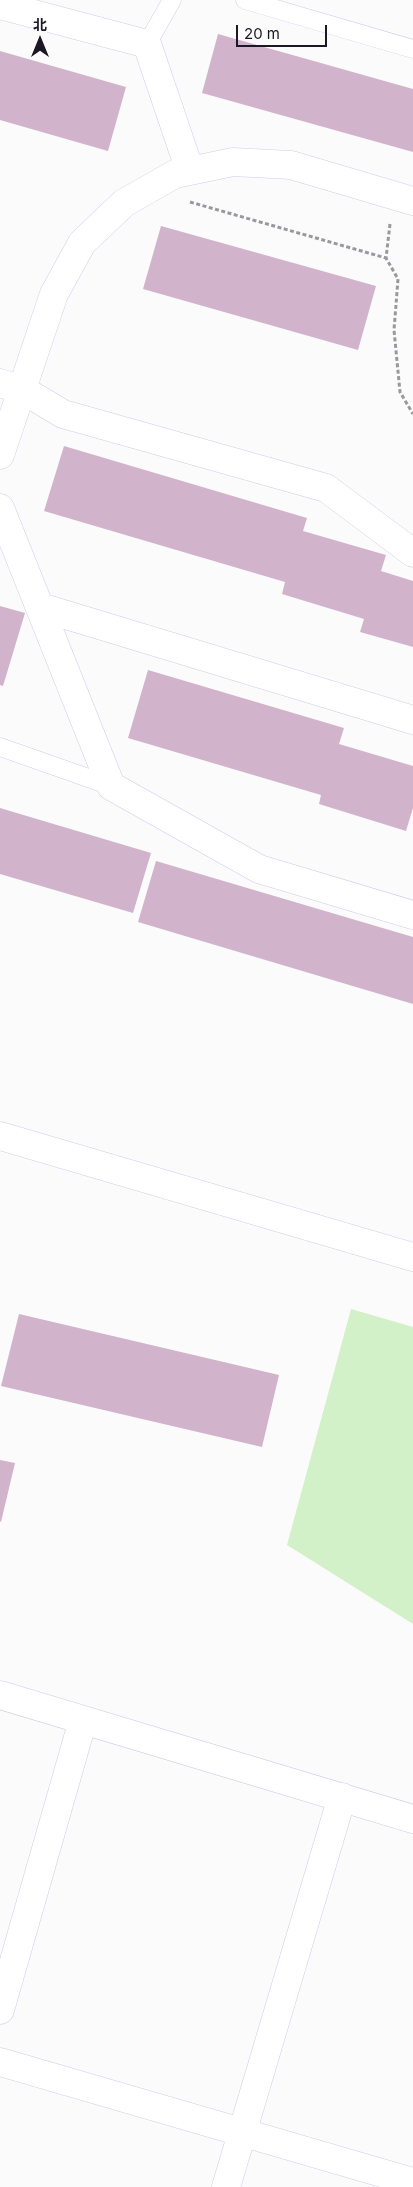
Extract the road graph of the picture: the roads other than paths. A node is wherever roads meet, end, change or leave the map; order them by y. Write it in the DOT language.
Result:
graph roads {
  1 [pos="172,0"];
  2 [pos="245,0"];
  3 [pos="0,5"];
  4 [pos="147,44"];
  5 [pos="413,49"];
  6 [pos="190,171"];
  7 [pos="403,198"];
  8 [pos="12,387"];
  9 [pos="0,455"];
  10 [pos="0,508"];
  11 [pos="413,553"];
  12 [pos="40,607"];
  13 [pos="413,720"];
  14 [pos="0,747"];
  15 [pos="111,786"];
  16 [pos="413,914"];
  17 [pos="0,1136"];
  18 [pos="413,1257"];
  19 [pos="0,1695"];
  20 [pos="83,1720"];
  21 [pos="342,1797"];
  22 [pos="413,1818"];
  23 [pos="0,2010"];
  24 [pos="0,2062"];
  25 [pos="242,2132"];
  26 [pos="413,2182"];
  27 [pos="226,2187"];
  1 -- 4 [label="lane"];
  2 -- 5 [label="lane"];
  3 -- 4 [label="street"];
  4 -- 6 [label="street"];
  6 -- 7 [label="street"];
  6 -- 8 [label="street"];
  8 -- 9 [label="street"];
  8 -- 11 [label="street"];
  10 -- 12 [label="street"];
  12 -- 13 [label="street"];
  12 -- 15 [label="street"];
  14 -- 15 [label="lane"];
  15 -- 16 [label="street"];
  17 -- 18 [label="street"];
  19 -- 20 [label="street"];
  20 -- 21 [label="street"];
  20 -- 23 [label="street"];
  21 -- 22 [label="street"];
  21 -- 25 [label="street"];
  24 -- 25 [label="street"];
  25 -- 26 [label="street"];
  25 -- 27 [label="street"];
}
